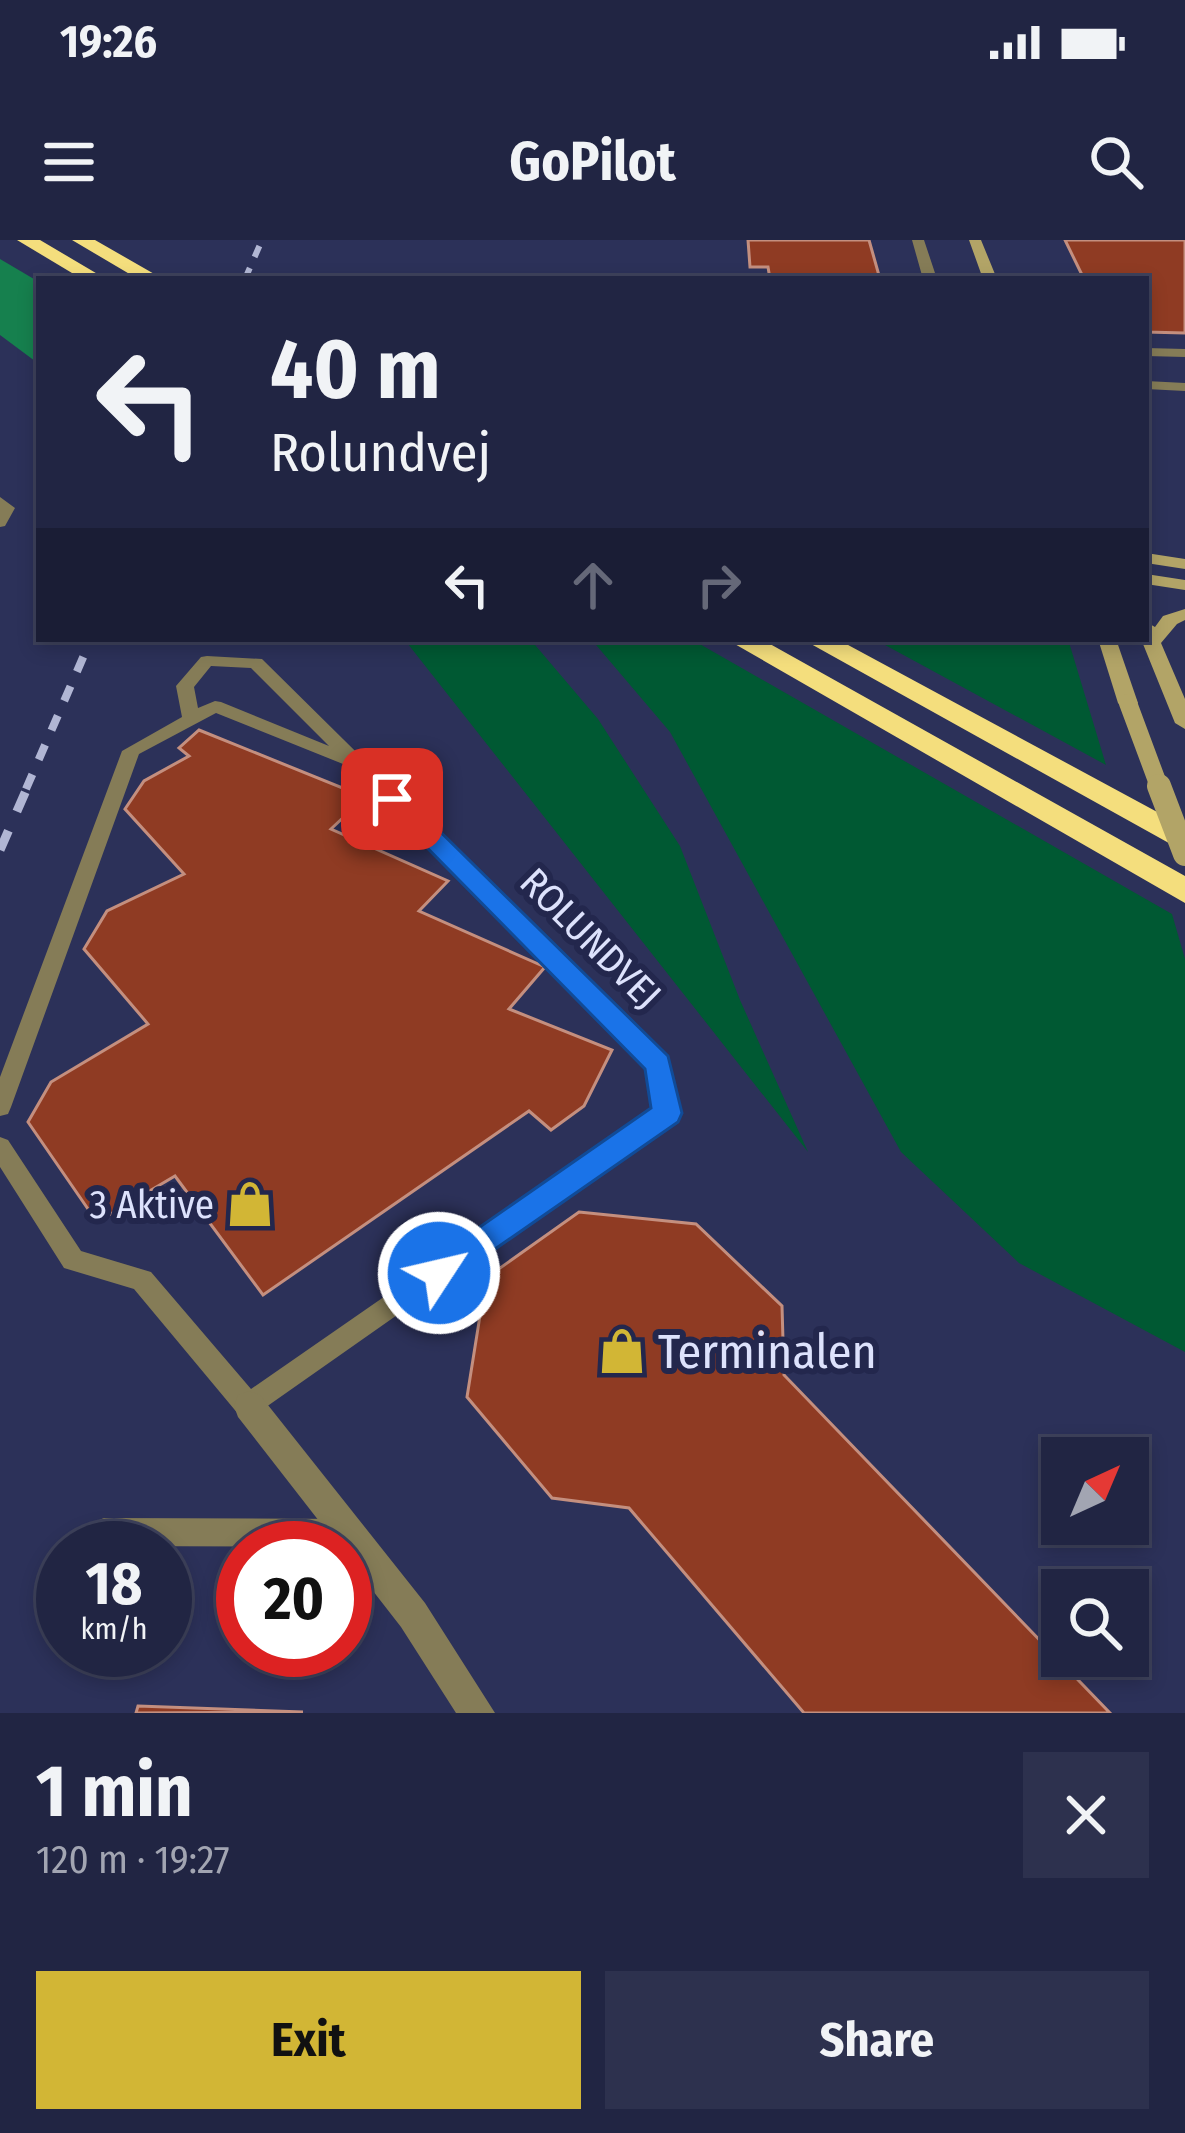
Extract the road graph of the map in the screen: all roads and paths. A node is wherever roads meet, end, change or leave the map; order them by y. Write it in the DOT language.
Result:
graph roads {
  1 [pos="26,240"];
  2 [pos="81,240"];
  3 [pos="918,240"];
  4 [pos="975,240"];
  5 [pos="91,276"];
  6 [pos="147,276"];
  7 [pos="929,276"];
  8 [pos="989,276"];
  9 [pos="1149,352"];
  10 [pos="1185,353"];
  11 [pos="1149,386"];
  12 [pos="1185,387"];
  13 [pos="0,501"];
  14 [pos="0,523"];
  15 [pos="1149,558"];
  16 [pos="1185,564"];
  17 [pos="1149,579"];
  18 [pos="1185,585"];
  19 [pos="1185,614"];
  20 [pos="1149,635"];
  21 [pos="745,642"];
  22 [pos="821,642"];
  23 [pos="1108,642"];
  24 [pos="191,719"];
  25 [pos="1185,723"];
  26 [pos="359,766"];
  27 [pos="1185,842"];
  28 [pos="1185,854"];
  29 [pos="1185,891"];
  30 [pos="0,1108"];
  31 [pos="0,1147"];
  32 [pos="249,1406"];
  33 [pos="340,1521"];
  34 [pos="372,1562"];
  35 [pos="477,1713"];
  1 -- 5 [label="highway"];
  2 -- 6 [label="highway"];
  3 -- 7 [label="street"];
  4 -- 8 [label="main road"];
  9 -- 10 [label="lane"];
  11 -- 12 [label="lane"];
  13 -- 14 [label="lane"];
  15 -- 16 [label="main road"];
  17 -- 18 [label="main road"];
  19 -- 20 [label="main road"];
  20 -- 25 [label="main road"];
  21 -- 29 [label="highway"];
  22 -- 27 [label="highway"];
  23 -- 28 [label="main road, bridge"];
  24 -- 26 [label="lane"];
  24 -- 26 [label="lane, ROLUNDVEJ"];
  24 -- 30 [label="lane"];
  26 -- 32 [label="lane, ROLUNDVEJ"];
  31 -- 32 [label="lane"];
  32 -- 33 [label="street"];
  34 -- 35 [label="street"];
}
